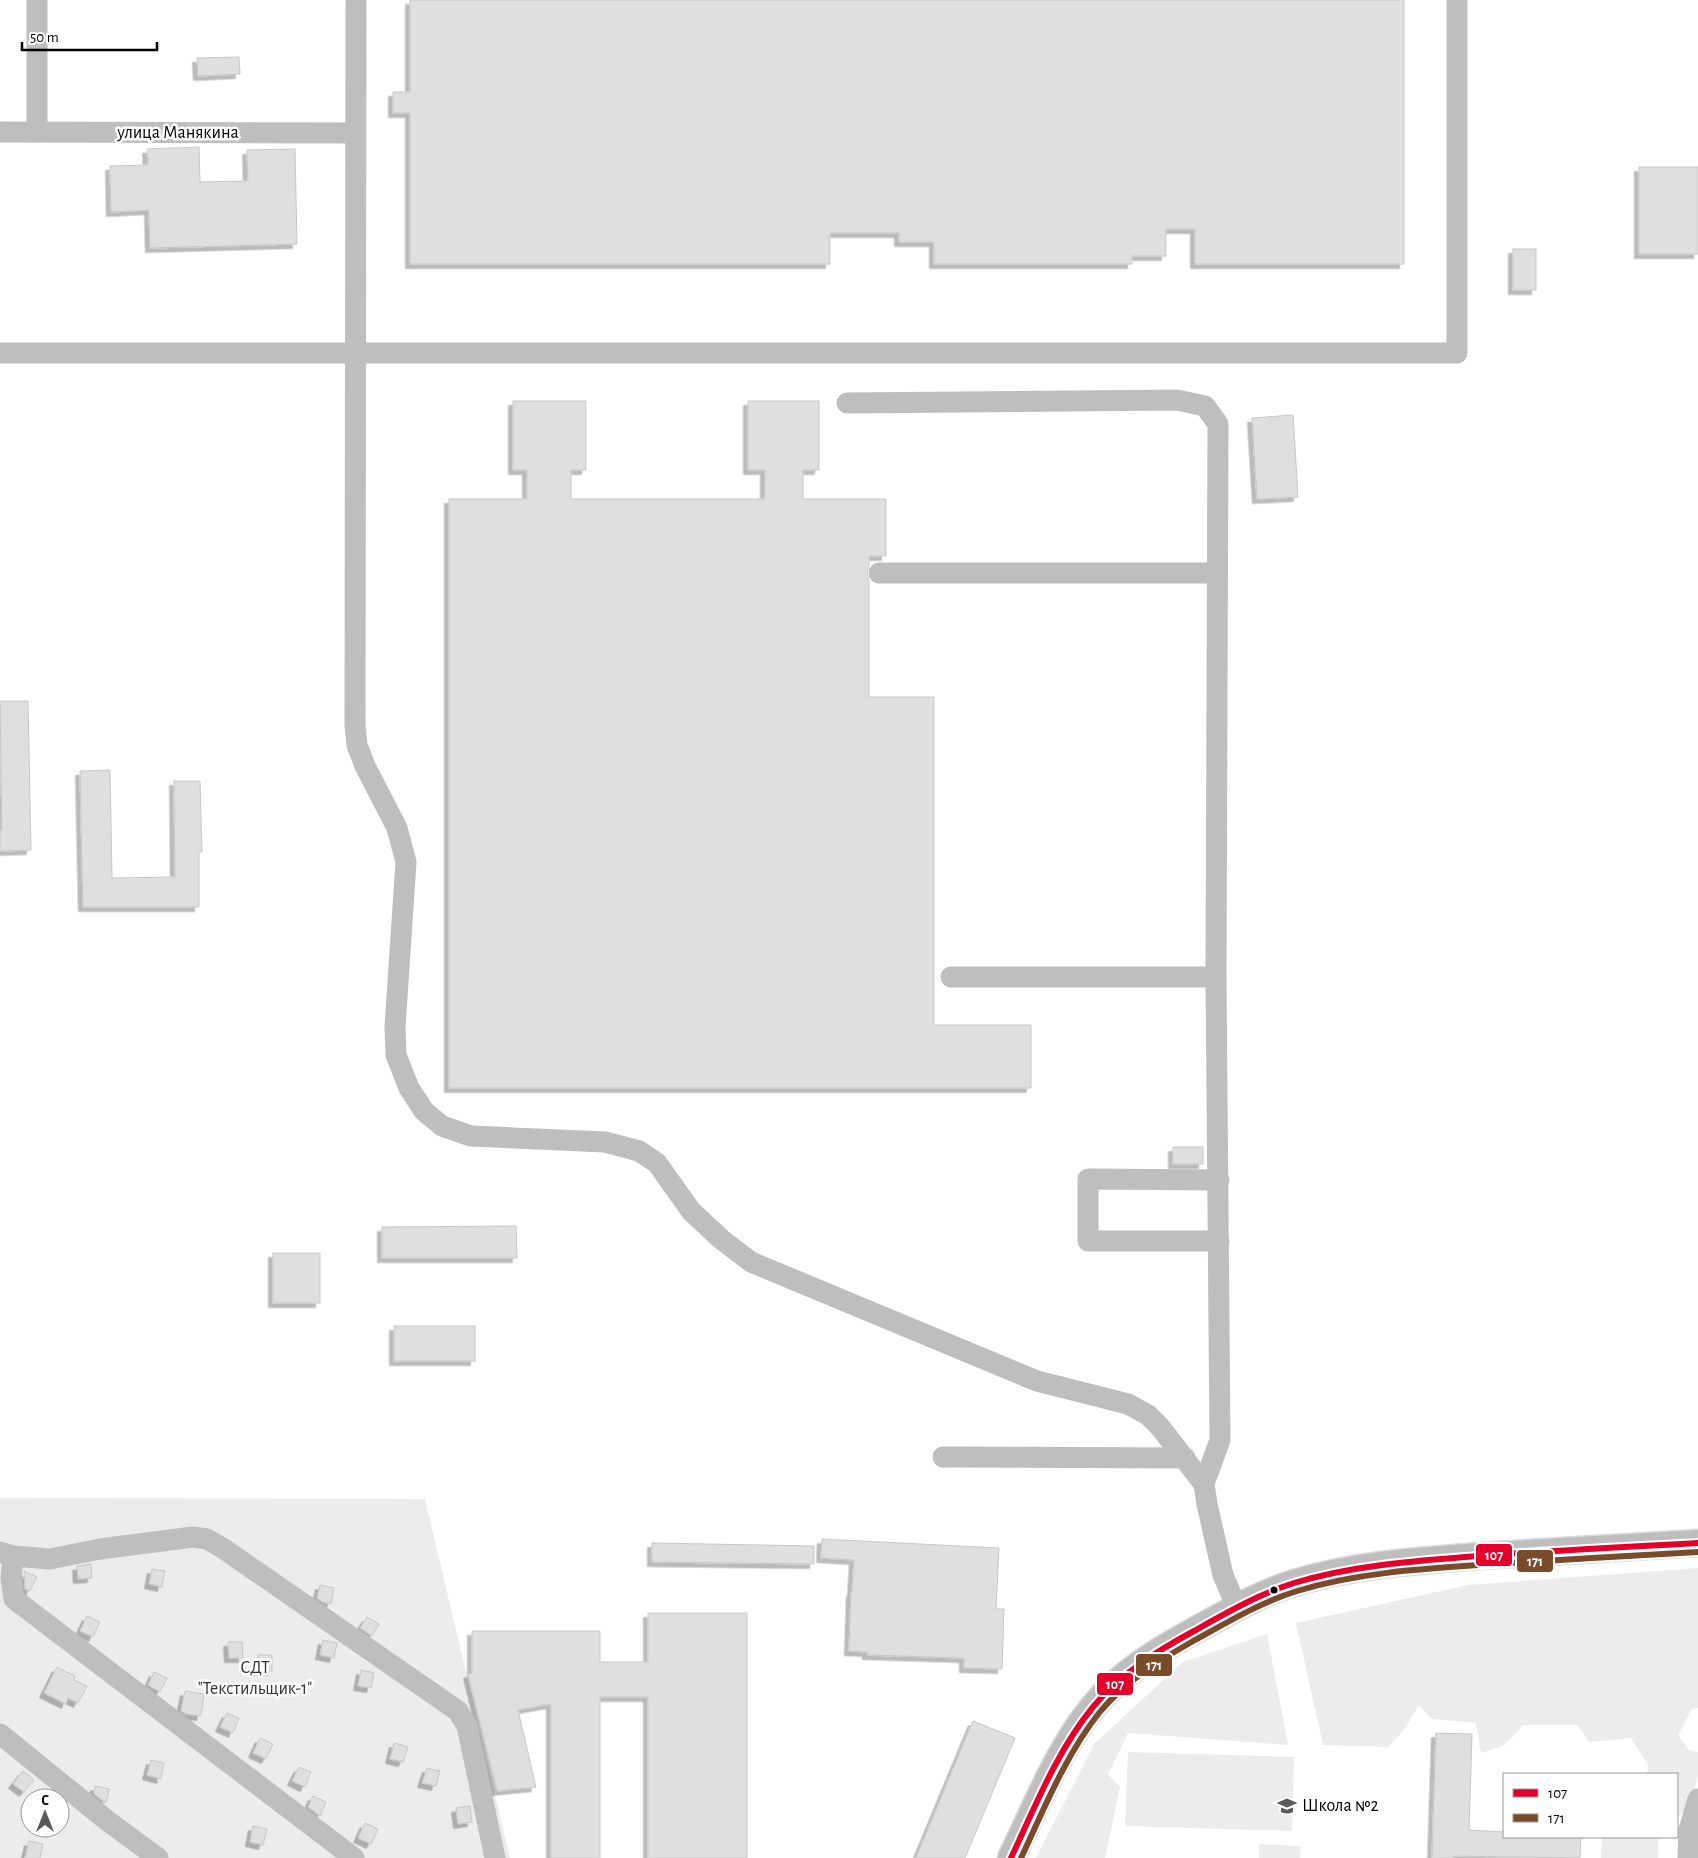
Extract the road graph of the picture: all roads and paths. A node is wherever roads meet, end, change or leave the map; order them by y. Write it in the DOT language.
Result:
graph roads {
  1 [pos="37,0"];
  2 [pos="356,0"];
  3 [pos="1457,0"];
  4 [pos="0,132"];
  5 [pos="37,132"];
  6 [pos="355,133"];
  7 [pos="0,353"];
  8 [pos="355,353"];
  9 [pos="847,403"];
  10 [pos="879,573"];
  11 [pos="1217,573"];
  12 [pos="951,977"];
  13 [pos="1216,977"];
  14 [pos="1219,1180"];
  15 [pos="1219,1241"];
  16 [pos="942,1457"];
  17 [pos="1185,1458"];
  18 [pos="1204,1484"];
  19 [pos="1698,1542"];
  20 [pos="7,1554"];
  21 [pos="1237,1608"];
  22 [pos="0,1734"];
  23 [pos="1698,1799"];
  24 [pos="1693,1830"];
  25 [pos="158,1858"];
  26 [pos="354,1858"];
  27 [pos="495,1858"];
  28 [pos="1011,1858"];
  29 [pos="1688,1858"];
  1 -- 5 [label="lane"];
  2 -- 6 [label="lane"];
  3 -- 8 [label="lane"];
  4 -- 5 [label="lane, улица Манякина"];
  5 -- 6 [label="lane, улица Манякина"];
  6 -- 8 [label="lane"];
  7 -- 8 [label="lane"];
  8 -- 17 [label="lane"];
  9 -- 11 [label="lane"];
  10 -- 11 [label="lane"];
  11 -- 13 [label="lane"];
  12 -- 13 [label="lane"];
  13 -- 14 [label="lane"];
  14 -- 15 [label="lane"];
  14 -- 15 [label="lane"];
  15 -- 18 [label="lane"];
  16 -- 17 [label="lane"];
  17 -- 18 [label="lane"];
  18 -- 21 [label="lane"];
  19 -- 21 [label="main road"];
  20 -- 26 [label="lane"];
  20 -- 27 [label="lane"];
  21 -- 28 [label="main road"];
  22 -- 25 [label="lane"];
  23 -- 24 [label="lane"];
  24 -- 29 [label="lane"];
}
